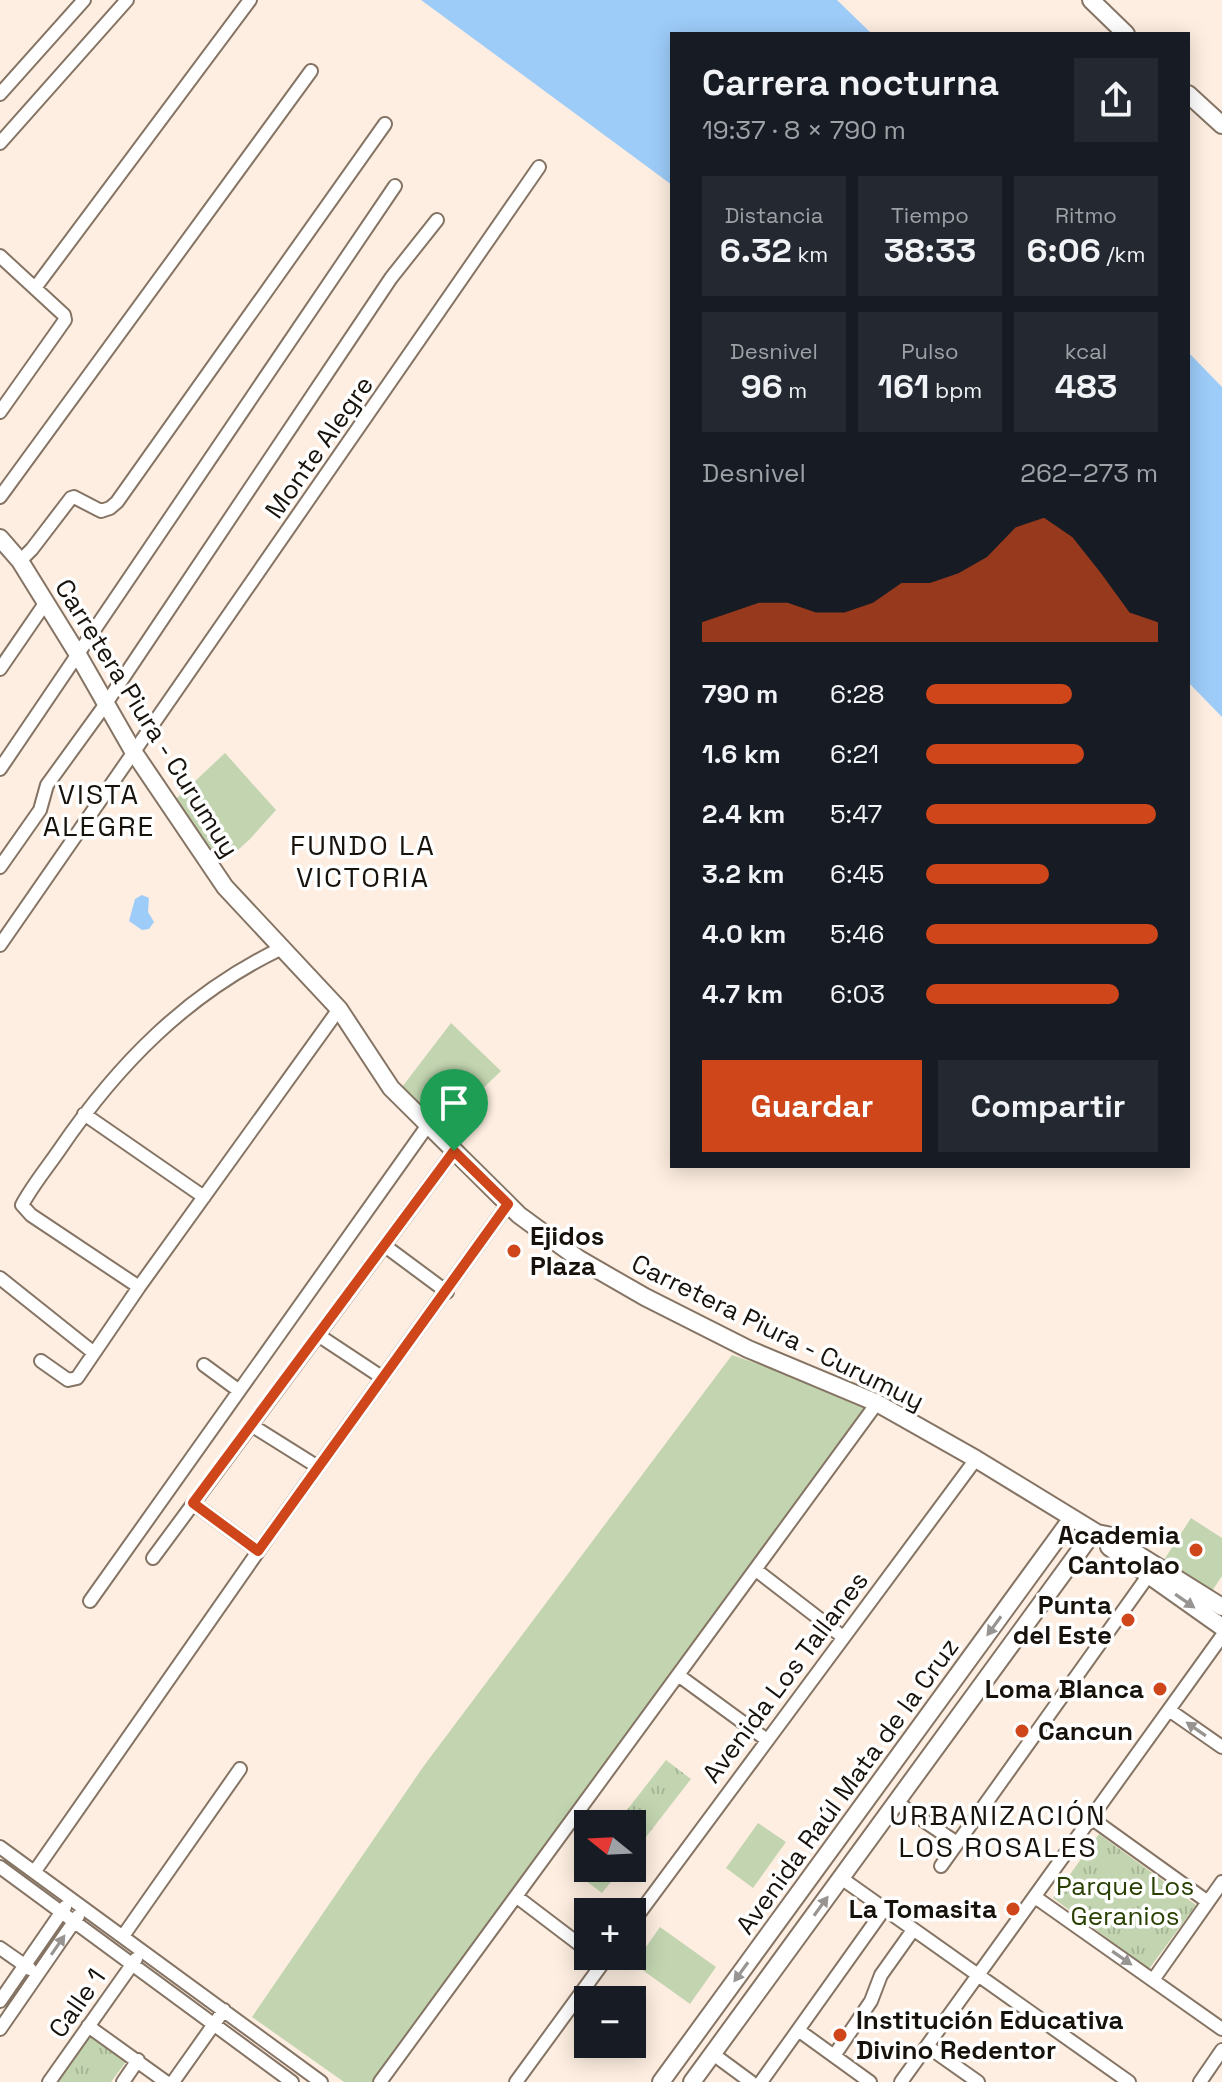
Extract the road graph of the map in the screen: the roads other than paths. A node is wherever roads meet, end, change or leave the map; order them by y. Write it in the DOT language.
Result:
graph roads {
  1 [pos="84,0"];
  2 [pos="127,0"];
  3 [pos="250,0"];
  4 [pos="1091,0"];
  5 [pos="1124,32"];
  6 [pos="311,71"];
  7 [pos="0,94"];
  8 [pos="1190,96"];
  9 [pos="385,124"];
  10 [pos="1222,125"];
  11 [pos="0,143"];
  12 [pos="539,167"];
  13 [pos="395,186"];
  14 [pos="437,220"];
  15 [pos="0,256"];
  16 [pos="35,288"];
  17 [pos="0,412"];
  18 [pos="0,497"];
  19 [pos="0,538"];
  20 [pos="20,561"];
  21 [pos="46,602"];
  22 [pos="77,653"];
  23 [pos="0,669"];
  24 [pos="105,705"];
  25 [pos="133,751"];
  26 [pos="0,769"];
  27 [pos="0,867"];
  28 [pos="0,945"];
  29 [pos="280,949"];
  30 [pos="339,1009"];
  31 [pos="84,1114"];
  32 [pos="428,1125"];
  33 [pos="454,1151"];
  34 [pos="204,1197"];
  35 [pos="508,1204"];
  36 [pos="385,1246"];
  37 [pos="0,1278"];
  38 [pos="139,1287"];
  39 [pos="447,1292"];
  40 [pos="318,1335"];
  41 [pos="94,1353"];
  42 [pos="41,1361"];
  43 [pos="204,1365"];
  44 [pos="383,1378"];
  45 [pos="238,1390"];
  46 [pos="877,1403"];
  47 [pos="251,1425"];
  48 [pos="976,1459"];
  49 [pos="318,1467"];
  50 [pos="193,1503"];
  51 [pos="1072,1518"];
  52 [pos="1100,1535"];
  53 [pos="258,1551"];
  54 [pos="153,1558"];
  55 [pos="756,1570"];
  56 [pos="1152,1570"];
  57 [pos="90,1601"];
  58 [pos="1222,1607"];
  59 [pos="1222,1627"];
  60 [pos="1222,1636"];
  61 [pos="843,1637"];
  62 [pos="678,1675"];
  63 [pos="1169,1710"];
  64 [pos="921,1726"];
  65 [pos="767,1740"];
  66 [pos="941,1741"];
  67 [pos="1222,1747"];
  68 [pos="240,1769"];
  69 [pos="896,1802"];
  70 [pos="1091,1818"];
  71 [pos="957,1843"];
  72 [pos="0,1847"];
  73 [pos="941,1866"];
  74 [pos="0,1867"];
  75 [pos="35,1871"];
  76 [pos="841,1878"];
  77 [pos="1222,1882"];
  78 [pos="517,1897"];
  79 [pos="1035,1897"];
  80 [pos="71,1898"];
  81 [pos="1208,1902"];
  82 [pos="646,1904"];
  83 [pos="84,1907"];
  84 [pos="885,1908"];
  85 [pos="62,1911"];
  86 [pos="75,1920"];
  87 [pos="913,1930"];
  88 [pos="123,1936"];
  89 [pos="574,1940"];
  90 [pos="0,1948"];
  91 [pos="142,1950"];
  92 [pos="133,1963"];
  93 [pos="25,1966"];
  94 [pos="594,1970"];
  95 [pos="38,1974"];
  96 [pos="977,1976"];
  97 [pos="1153,1980"];
  98 [pos="0,2001"];
  99 [pos="224,2010"];
  100 [pos="214,2024"];
  101 [pos="88,2026"];
  102 [pos="0,2029"];
  103 [pos="1222,2029"];
  104 [pos="798,2030"];
  105 [pos="927,2046"];
  106 [pos="1222,2050"];
  107 [pos="713,2054"];
  108 [pos="834,2056"];
  109 [pos="138,2060"];
  110 [pos="49,2082"];
  111 [pos="123,2082"];
  112 [pos="166,2082"];
  113 [pos="173,2082"];
  114 [pos="292,2082"];
  115 [pos="321,2082"];
  116 [pos="380,2082"];
  117 [pos="516,2082"];
  118 [pos="661,2082"];
  119 [pos="692,2082"];
  120 [pos="751,2082"];
  121 [pos="761,2082"];
  122 [pos="870,2082"];
  123 [pos="901,2082"];
  124 [pos="978,2082"];
  125 [pos="1129,2082"];
  126 [pos="1200,2082"];
  1 -- 7 [label="street"];
  2 -- 11 [label="street"];
  3 -- 16 [label="street"];
  4 -- 5 [label="main road"];
  6 -- 18 [label="street"];
  8 -- 10 [label="main road"];
  9 -- 20 [label="street"];
  12 -- 25 [label="street, Monte Alegre"];
  13 -- 22 [label="street"];
  14 -- 24 [label="street"];
  15 -- 16 [label="street"];
  16 -- 17 [label="street"];
  19 -- 20 [label="main road, Carretera Piura - Curumuy"];
  20 -- 21 [label="main road, Carretera Piura - Curumuy"];
  21 -- 22 [label="main road, Carretera Piura - Curumuy"];
  21 -- 23 [label="street"];
  22 -- 24 [label="main road, Carretera Piura - Curumuy"];
  22 -- 26 [label="street"];
  24 -- 25 [label="main road, Carretera Piura - Curumuy"];
  24 -- 27 [label="street"];
  25 -- 28 [label="street"];
  25 -- 29 [label="main road, Carretera Piura - Curumuy"];
  29 -- 30 [label="main road, Carretera Piura - Curumuy"];
  29 -- 31 [label="street"];
  30 -- 32 [label="main road, Carretera Piura - Curumuy"];
  30 -- 34 [label="street"];
  31 -- 34 [label="street"];
  31 -- 38 [label="street"];
  32 -- 33 [label="main road, Carretera Piura - Curumuy"];
  32 -- 45 [label="street"];
  33 -- 35 [label="main road, Carretera Piura - Curumuy"];
  33 -- 36 [label="street"];
  34 -- 38 [label="street"];
  35 -- 39 [label="street"];
  35 -- 46 [label="main road, Carretera Piura - Curumuy"];
  36 -- 39 [label="street"];
  36 -- 40 [label="street"];
  37 -- 41 [label="street"];
  38 -- 41 [label="street"];
  39 -- 44 [label="street"];
  40 -- 44 [label="street"];
  40 -- 47 [label="street"];
  41 -- 42 [label="street"];
  43 -- 45 [label="street"];
  44 -- 49 [label="street"];
  45 -- 57 [label="street"];
  46 -- 48 [label="main road, Carretera Piura - Curumuy"];
  46 -- 55 [label="street"];
  47 -- 49 [label="street"];
  47 -- 50 [label="street"];
  48 -- 51 [label="main road, Carretera Piura - Curumuy"];
  48 -- 61 [label="street, Avenida Los Tallanes"];
  49 -- 53 [label="street"];
  50 -- 53 [label="street"];
  50 -- 54 [label="street"];
  51 -- 52 [label="main road, Carretera Piura - Curumuy"];
  51 -- 64 [label="main road, Avenida Raúl Mata de la Cruz, one-way"];
  52 -- 56 [label="main road"];
  52 -- 66 [label="main road, Avenida Raúl Mata de la Cruz"];
  53 -- 75 [label="street"];
  55 -- 61 [label="street"];
  55 -- 62 [label="street"];
  56 -- 58 [label="main road"];
  56 -- 59 [label="main road, one-way"];
  56 -- 71 [label="street"];
  60 -- 63 [label="street"];
  61 -- 65 [label="street, Avenida Los Tallanes"];
  62 -- 65 [label="street"];
  62 -- 78 [label="street"];
  67 -- 63 [label="street, one-way"];
  63 -- 70 [label="street"];
  64 -- 66 [label="main road"];
  64 -- 118 [label="main road, Avenida Raúl Mata de la Cruz, one-way"];
  65 -- 82 [label="street, Avenida Los Tallanes"];
  66 -- 69 [label="main road, Avenida Raúl Mata de la Cruz"];
  68 -- 88 [label="street"];
  69 -- 71 [label="street"];
  69 -- 76 [label="main road, Avenida Raúl Mata de la Cruz"];
  70 -- 79 [label="street"];
  70 -- 81 [label="street"];
  71 -- 73 [label="street"];
  72 -- 75 [label="street"];
  74 -- 85 [label="street"];
  75 -- 80 [label="street"];
  76 -- 84 [label="street"];
  107 -- 76 [label="main road, Avenida Raúl Mata de la Cruz, one-way"];
  77 -- 81 [label="street"];
  78 -- 89 [label="street"];
  78 -- 116 [label="street"];
  79 -- 96 [label="street"];
  79 -- 97 [label="street, one-way"];
  80 -- 83 [label="street"];
  80 -- 85 [label="street"];
  81 -- 97 [label="street"];
  83 -- 86 [label="street"];
  83 -- 88 [label="street"];
  84 -- 87 [label="street"];
  84 -- 104 [label="street"];
  85 -- 86 [label="street"];
  85 -- 93 [label="street"];
  86 -- 92 [label="street"];
  95 -- 86 [label="street, one-way"];
  87 -- 96 [label="street"];
  87 -- 108 [label="street"];
  88 -- 91 [label="street"];
  90 -- 93 [label="street"];
  91 -- 92 [label="street, Calle 1"];
  91 -- 99 [label="street"];
  92 -- 100 [label="street"];
  92 -- 101 [label="street, Calle 1"];
  93 -- 95 [label="street"];
  93 -- 98 [label="street"];
  94 -- 117 [label="street"];
  95 -- 102 [label="street"];
  96 -- 105 [label="street"];
  96 -- 125 [label="street"];
  97 -- 103 [label="street"];
  99 -- 100 [label="street"];
  99 -- 115 [label="street"];
  100 -- 113 [label="street"];
  100 -- 114 [label="street"];
  101 -- 109 [label="street"];
  101 -- 110 [label="street, Calle 1"];
  104 -- 108 [label="street"];
  104 -- 121 [label="street"];
  105 -- 123 [label="street"];
  105 -- 124 [label="street"];
  106 -- 126 [label="street"];
  107 -- 119 [label="main road, Avenida Raúl Mata de la Cruz"];
  107 -- 120 [label="street"];
  108 -- 122 [label="street"];
  109 -- 111 [label="street"];
  109 -- 112 [label="street"];
}
